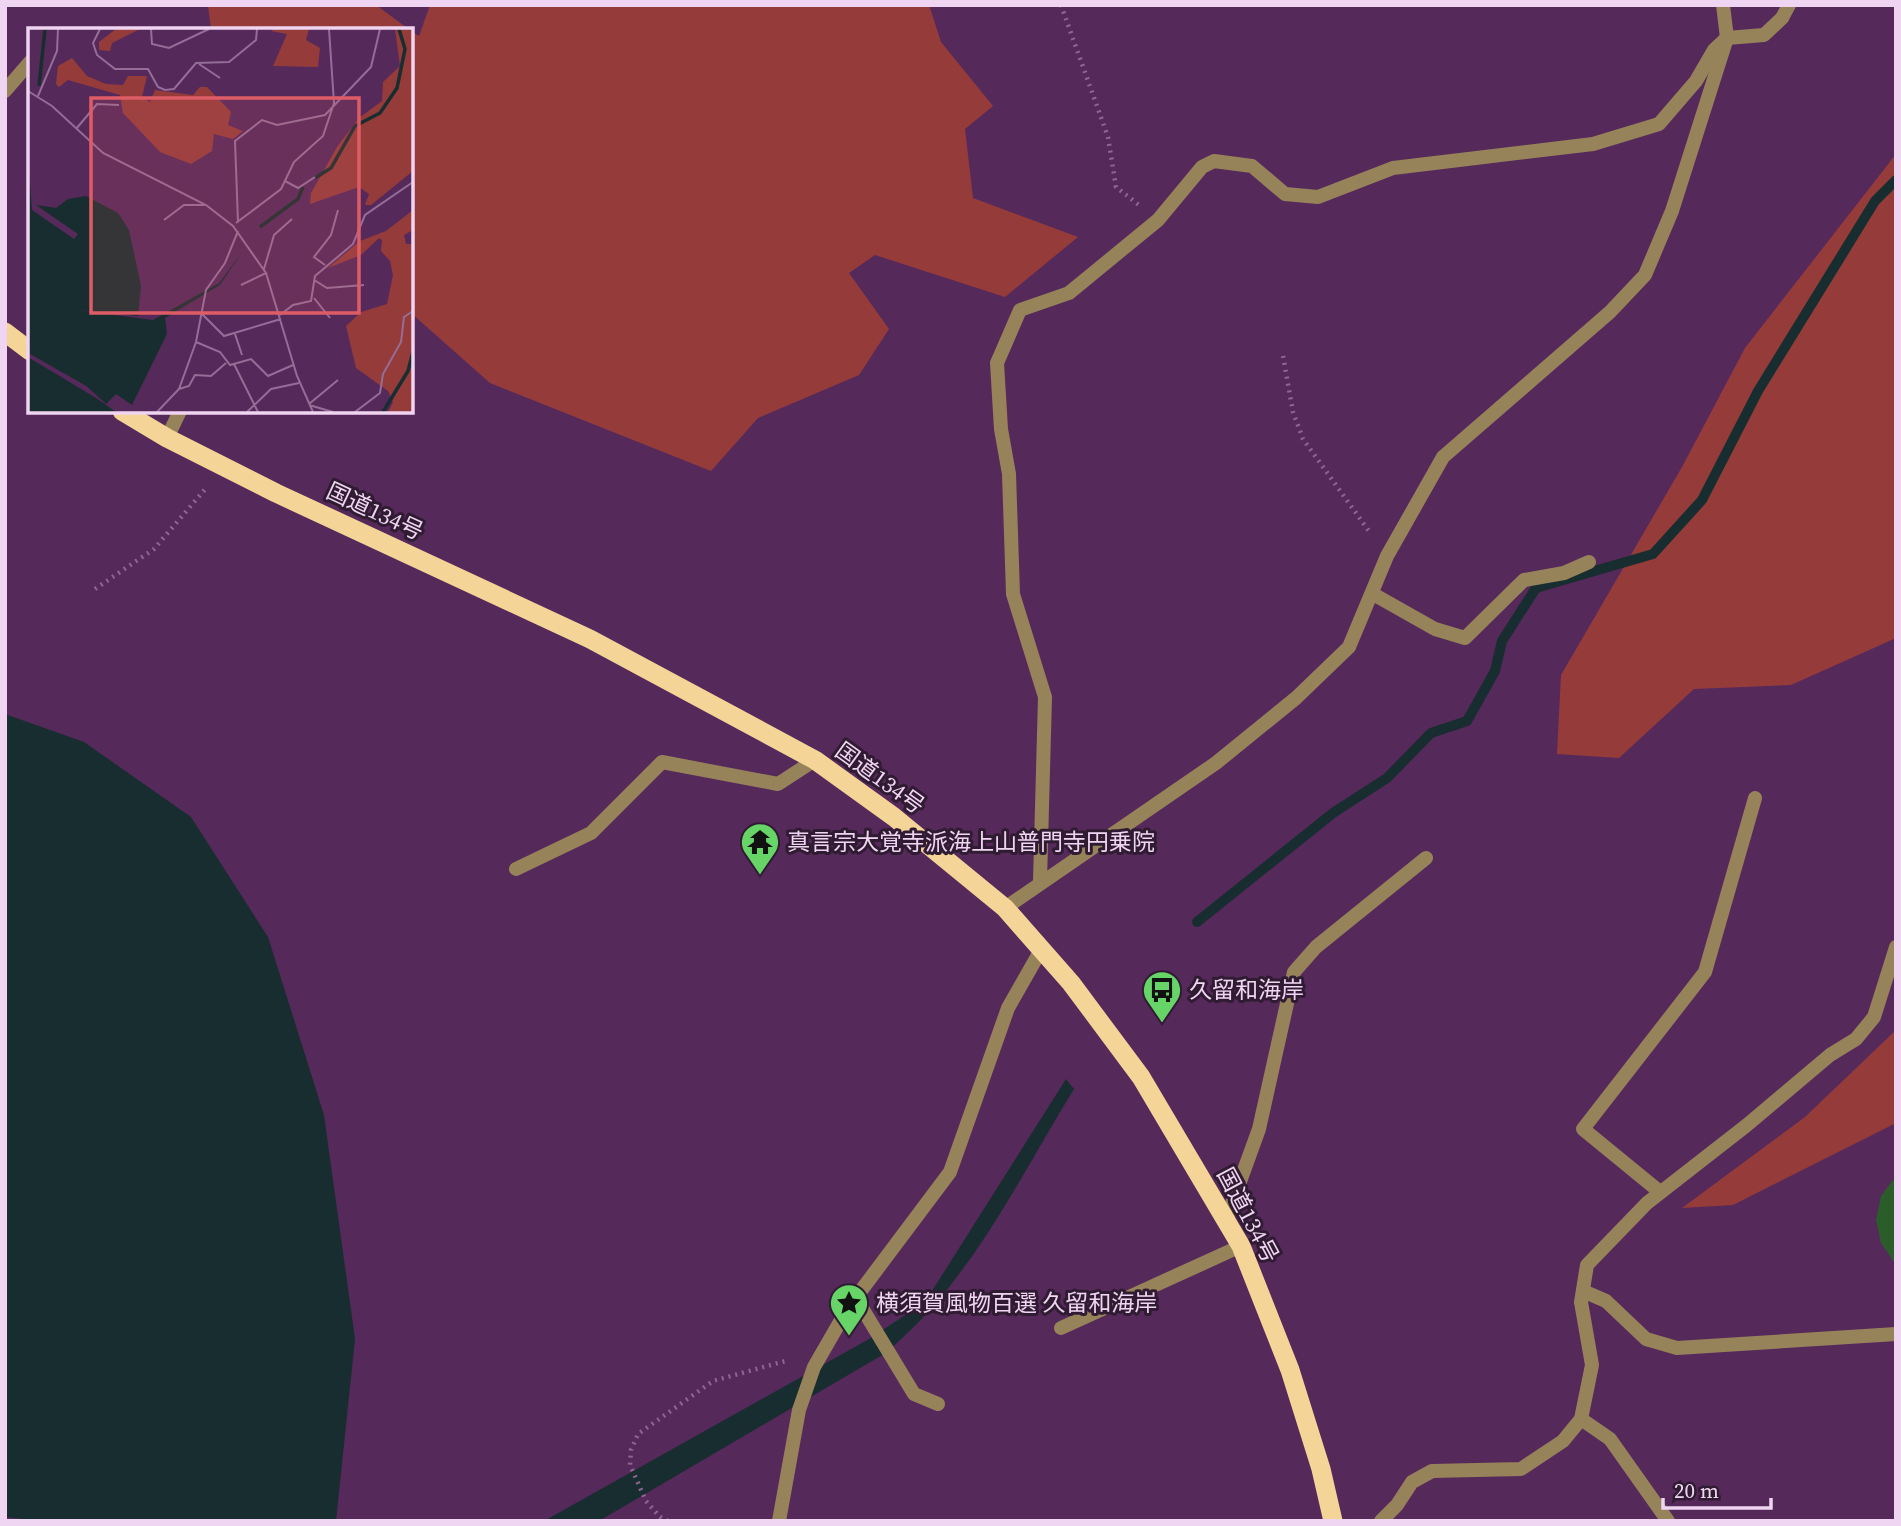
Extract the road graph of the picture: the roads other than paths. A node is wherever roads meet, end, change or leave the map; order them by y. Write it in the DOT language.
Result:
graph roads {
  1 [pos="1723,5"];
  2 [pos="1786,12"];
  3 [pos="1727,38"];
  4 [pos="28,64"];
  5 [pos="5,91"];
  6 [pos="5,332"];
  7 [pos="28,349"];
  8 [pos="125,413"];
  9 [pos="179,413"];
  10 [pos="167,438"];
  11 [pos="1590,562"];
  12 [pos="1373,594"];
  13 [pos="815,760"];
  14 [pos="1755,798"];
  15 [pos="1426,858"];
  16 [pos="516,869"];
  17 [pos="1040,881"];
  18 [pos="1005,908"];
  19 [pos="1896,947"];
  20 [pos="1041,950"];
  21 [pos="1660,1192"];
  22 [pos="1226,1220"];
  23 [pos="1241,1246"];
  24 [pos="1583,1291"];
  25 [pos="856,1298"];
  26 [pos="1060,1328"];
  27 [pos="1896,1334"];
  28 [pos="938,1404"];
  29 [pos="1581,1419"];
  30 [pos="779,1521"];
  31 [pos="1333,1521"];
  32 [pos="1381,1521"];
  33 [pos="1668,1521"];
  1 -- 3 [label="street"];
  2 -- 3 [label="street"];
  3 -- 12 [label="street"];
  3 -- 17 [label="street"];
  4 -- 5 [label="street"];
  6 -- 7 [label="highway"];
  8 -- 10 [label="highway, 国道134号"];
  9 -- 10 [label="street"];
  10 -- 13 [label="highway, 国道134号"];
  11 -- 12 [label="street"];
  12 -- 17 [label="street"];
  13 -- 16 [label="street"];
  13 -- 18 [label="highway, 国道134号"];
  14 -- 21 [label="street"];
  15 -- 22 [label="street"];
  17 -- 18 [label="street"];
  18 -- 20 [label="highway, 国道134号"];
  19 -- 21 [label="street"];
  20 -- 22 [label="highway, 国道134号"];
  20 -- 25 [label="street"];
  21 -- 24 [label="street"];
  22 -- 23 [label="highway, 国道134号"];
  23 -- 26 [label="street"];
  23 -- 31 [label="highway, 国道134号"];
  24 -- 27 [label="street"];
  24 -- 29 [label="street"];
  25 -- 28 [label="street"];
  25 -- 30 [label="street"];
  29 -- 32 [label="street"];
  29 -- 33 [label="street"];
}
